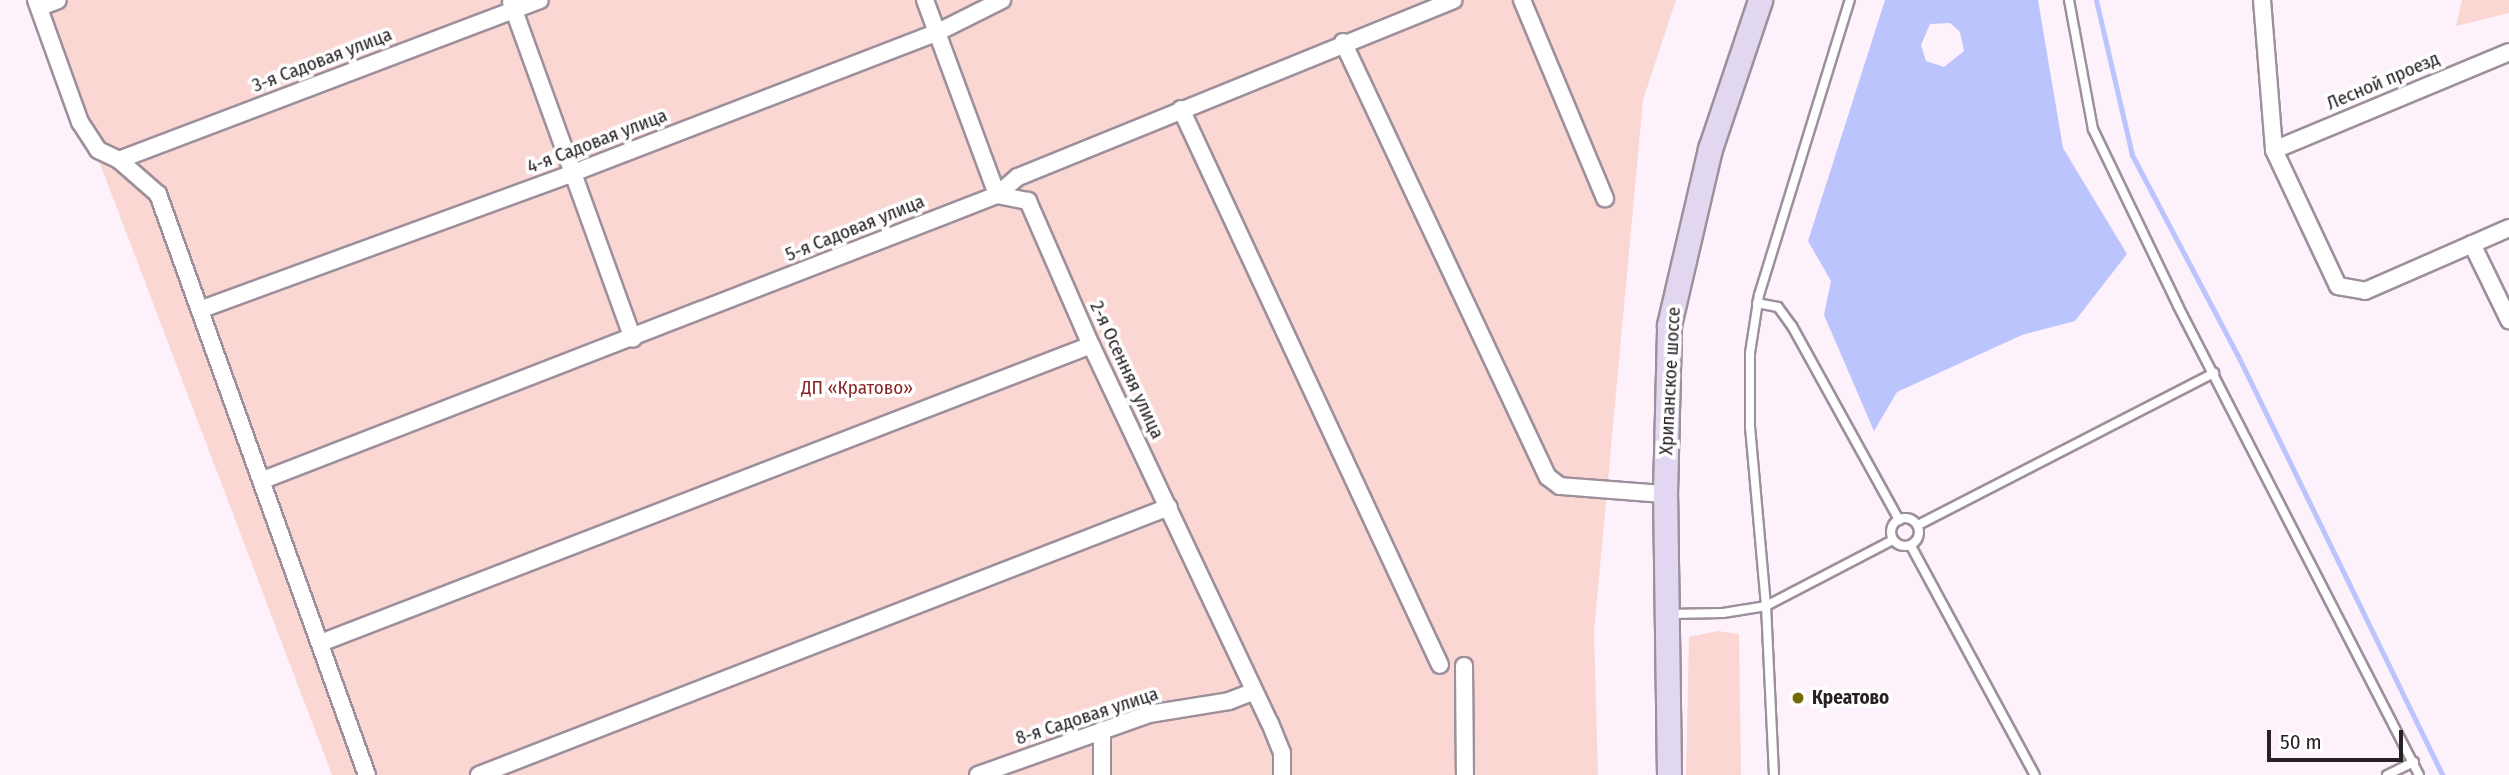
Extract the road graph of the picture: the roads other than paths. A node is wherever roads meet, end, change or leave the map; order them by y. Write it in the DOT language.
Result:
graph roads {
  1 [pos="58,0"];
  2 [pos="540,0"];
  3 [pos="925,0"];
  4 [pos="1002,0"];
  5 [pos="1453,0"];
  6 [pos="1522,0"];
  7 [pos="1759,0"];
  8 [pos="1850,0"];
  9 [pos="2069,0"];
  10 [pos="2262,0"];
  11 [pos="38,4"];
  12 [pos="512,5"];
  13 [pos="936,33"];
  14 [pos="1343,42"];
  15 [pos="2509,52"];
  16 [pos="1181,109"];
  17 [pos="2274,150"];
  18 [pos="119,160"];
  19 [pos="573,173"];
  20 [pos="997,195"];
  21 [pos="1605,198"];
  22 [pos="2509,228"];
  23 [pos="2472,244"];
  24 [pos="1757,303"];
  25 [pos="202,309"];
  26 [pos="2509,320"];
  27 [pos="633,339"];
  28 [pos="1091,345"];
  29 [pos="2214,373"];
  30 [pos="263,480"];
  31 [pos="1665,494"];
  32 [pos="1169,507"];
  33 [pos="1899,520"];
  34 [pos="1918,525"];
  35 [pos="1893,540"];
  36 [pos="1911,546"];
  37 [pos="1766,606"];
  38 [pos="1666,614"];
  39 [pos="323,642"];
  40 [pos="1440,665"];
  41 [pos="1464,666"];
  42 [pos="1252,692"];
  43 [pos="1102,730"];
  44 [pos="2414,762"];
  45 [pos="367,775"];
  46 [pos="479,775"];
  47 [pos="978,775"];
  48 [pos="1102,775"];
  49 [pos="1282,775"];
  50 [pos="1465,775"];
  51 [pos="1669,775"];
  52 [pos="1774,775"];
  53 [pos="2035,775"];
  54 [pos="2387,775"];
  55 [pos="2420,775"];
  1 -- 11 [label="street"];
  2 -- 12 [label="street, 3-я Садовая улица"];
  3 -- 13 [label="street"];
  4 -- 13 [label="street, 4-я Садовая улица"];
  5 -- 14 [label="street, 5-я Садовая улица"];
  6 -- 21 [label="street"];
  7 -- 31 [label="main road, Хрипанское шоссе"];
  8 -- 24 [label="lane"];
  9 -- 29 [label="lane"];
  10 -- 17 [label="street"];
  11 -- 18 [label="street"];
  12 -- 18 [label="street, 3-я Садовая улица"];
  12 -- 19 [label="street"];
  13 -- 19 [label="street, 4-я Садовая улица"];
  13 -- 20 [label="street"];
  14 -- 16 [label="street, 5-я Садовая улица"];
  14 -- 31 [label="street"];
  15 -- 17 [label="street, Лесной проезд"];
  16 -- 20 [label="street, 5-я Садовая улица"];
  16 -- 40 [label="street"];
  17 -- 23 [label="street"];
  18 -- 25 [label="street"];
  19 -- 25 [label="street, 4-я Садовая улица"];
  19 -- 27 [label="street"];
  20 -- 27 [label="street, 5-я Садовая улица"];
  20 -- 28 [label="street, 2-я Осенняя улица"];
  22 -- 23 [label="street"];
  23 -- 26 [label="street"];
  24 -- 33 [label="lane"];
  24 -- 37 [label="lane"];
  25 -- 30 [label="street"];
  27 -- 30 [label="street, 5-я Садовая улица"];
  28 -- 32 [label="street, 2-я Осенняя улица"];
  28 -- 39 [label="street"];
  29 -- 34 [label="lane"];
  29 -- 44 [label="lane"];
  30 -- 39 [label="street"];
  31 -- 38 [label="main road, Хрипанское шоссе"];
  32 -- 42 [label="street, 2-я Осенняя улица"];
  32 -- 46 [label="street"];
  33 -- 34 [label="lane"];
  33 -- 35 [label="lane"];
  34 -- 36 [label="lane"];
  35 -- 36 [label="lane"];
  35 -- 37 [label="lane"];
  36 -- 53 [label="lane"];
  37 -- 38 [label="lane"];
  37 -- 52 [label="lane"];
  38 -- 51 [label="main road, Хрипанское шоссе"];
  39 -- 45 [label="street"];
  41 -- 50 [label="street"];
  42 -- 43 [label="street, 8-я Садовая улица"];
  42 -- 49 [label="street, 2-я Осенняя улица"];
  43 -- 47 [label="street, 8-я Садовая улица"];
  43 -- 48 [label="street"];
  44 -- 54 [label="lane"];
  44 -- 55 [label="lane"];
}
